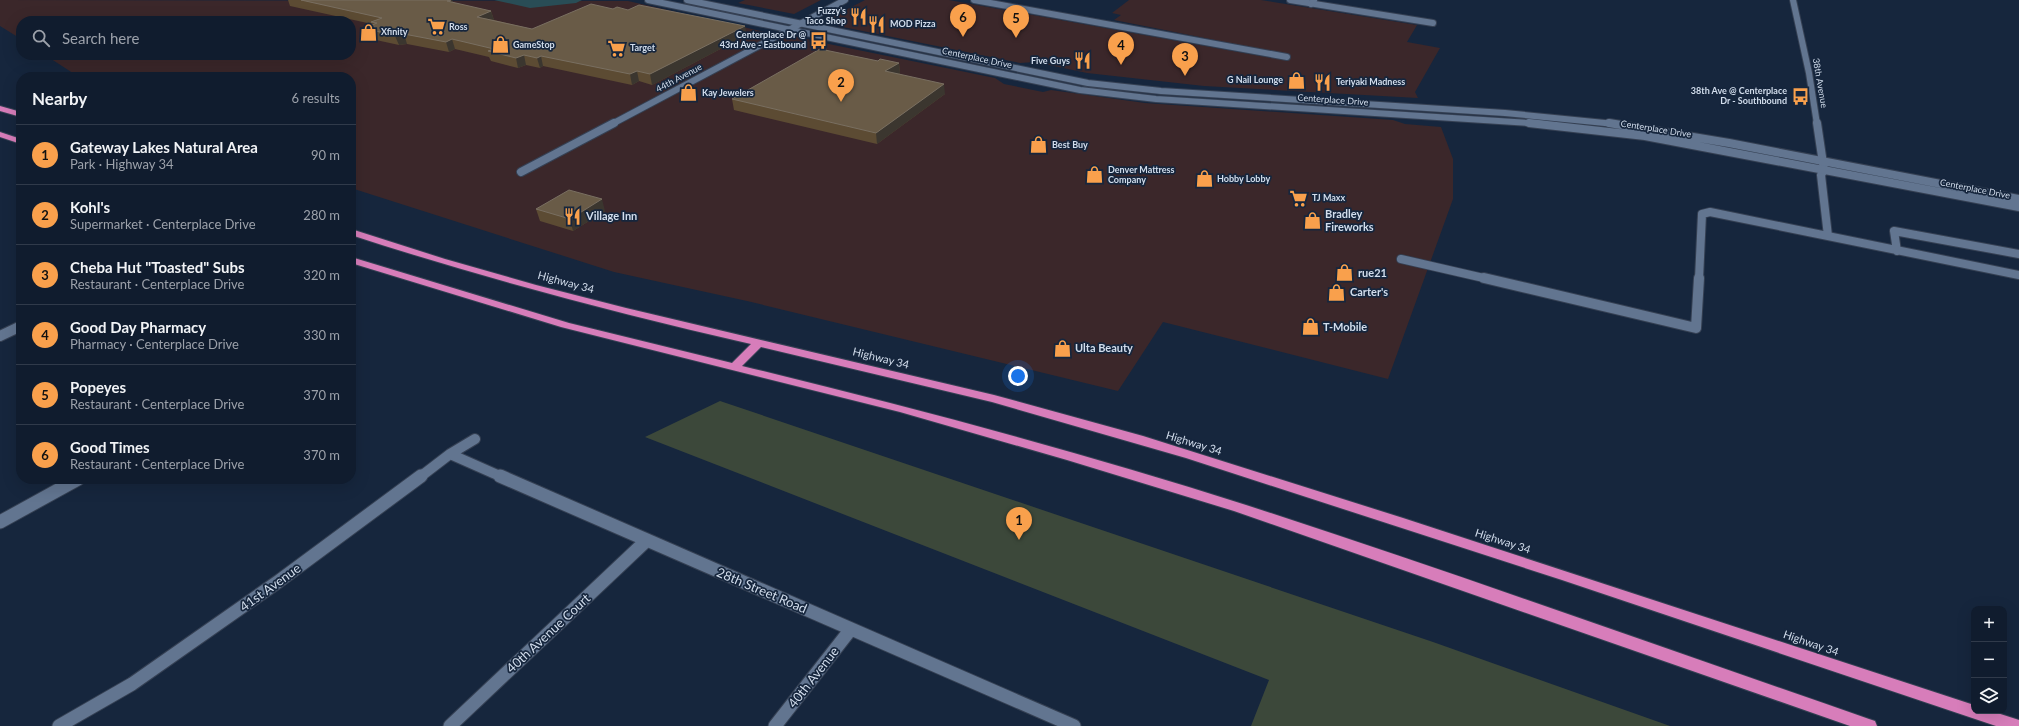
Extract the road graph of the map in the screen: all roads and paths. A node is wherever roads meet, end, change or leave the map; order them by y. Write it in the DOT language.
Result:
graph roads {
  1 [pos="648,0"];
  2 [pos="687,0"];
  3 [pos="846,0"];
  4 [pos="974,0"];
  5 [pos="1290,0"];
  6 [pos="1793,0"];
  7 [pos="1313,2"];
  8 [pos="1433,23"];
  9 [pos="800,24"];
  10 [pos="790,29"];
  11 [pos="1287,57"];
  12 [pos="0,108"];
  13 [pos="16,113"];
  14 [pos="0,134"];
  15 [pos="16,140"];
  16 [pos="1823,161"];
  17 [pos="1824,170"];
  18 [pos="521,172"];
  19 [pos="2019,199"];
  20 [pos="2019,207"];
  21 [pos="356,234"];
  22 [pos="1828,236"];
  23 [pos="1897,250"];
  24 [pos="2019,254"];
  25 [pos="1401,259"];
  26 [pos="356,262"];
  27 [pos="2019,275"];
  28 [pos="16,328"];
  29 [pos="0,336"];
  30 [pos="759,342"];
  31 [pos="735,367"];
  32 [pos="475,439"];
  33 [pos="450,454"];
  34 [pos="69,484"];
  35 [pos="0,522"];
  36 [pos="646,541"];
  37 [pos="851,629"];
  38 [pos="59,726"];
  39 [pos="450,726"];
  40 [pos="775,726"];
  41 [pos="1074,726"];
  42 [pos="1869,726"];
  43 [pos="2016,726"];
  1 -- 10 [label="street, Centerplace Drive"];
  2 -- 9 [label="street, Centerplace Drive"];
  3 -- 9 [label="street, 44th Avenue"];
  4 -- 11 [label="street"];
  5 -- 7 [label="street"];
  6 -- 16 [label="street, 38th Avenue"];
  7 -- 8 [label="street"];
  9 -- 10 [label="street, 44th Avenue"];
  9 -- 16 [label="street, Centerplace Drive"];
  10 -- 17 [label="street, Centerplace Drive"];
  10 -- 18 [label="street, 44th Avenue"];
  12 -- 13 [label="highway"];
  14 -- 15 [label="highway"];
  16 -- 17 [label="street, 38th Avenue"];
  16 -- 19 [label="street, Centerplace Drive"];
  17 -- 20 [label="street, Centerplace Drive"];
  17 -- 22 [label="street, 38th Avenue"];
  21 -- 30 [label="highway, Highway 34"];
  22 -- 23 [label="street"];
  22 -- 25 [label="street"];
  23 -- 24 [label="street"];
  23 -- 27 [label="street"];
  26 -- 31 [label="highway"];
  28 -- 29 [label="street"];
  30 -- 31 [label="highway"];
  30 -- 43 [label="highway, Highway 34"];
  31 -- 42 [label="highway"];
  32 -- 33 [label="street, 41st Avenue"];
  33 -- 36 [label="street, 28th Street Road"];
  33 -- 38 [label="street, 41st Avenue"];
  34 -- 35 [label="street"];
  36 -- 37 [label="street, 28th Street Road"];
  36 -- 39 [label="street, 40th Avenue Court"];
  37 -- 40 [label="street, 40th Avenue"];
  37 -- 41 [label="street, 28th Street Road"];
}
